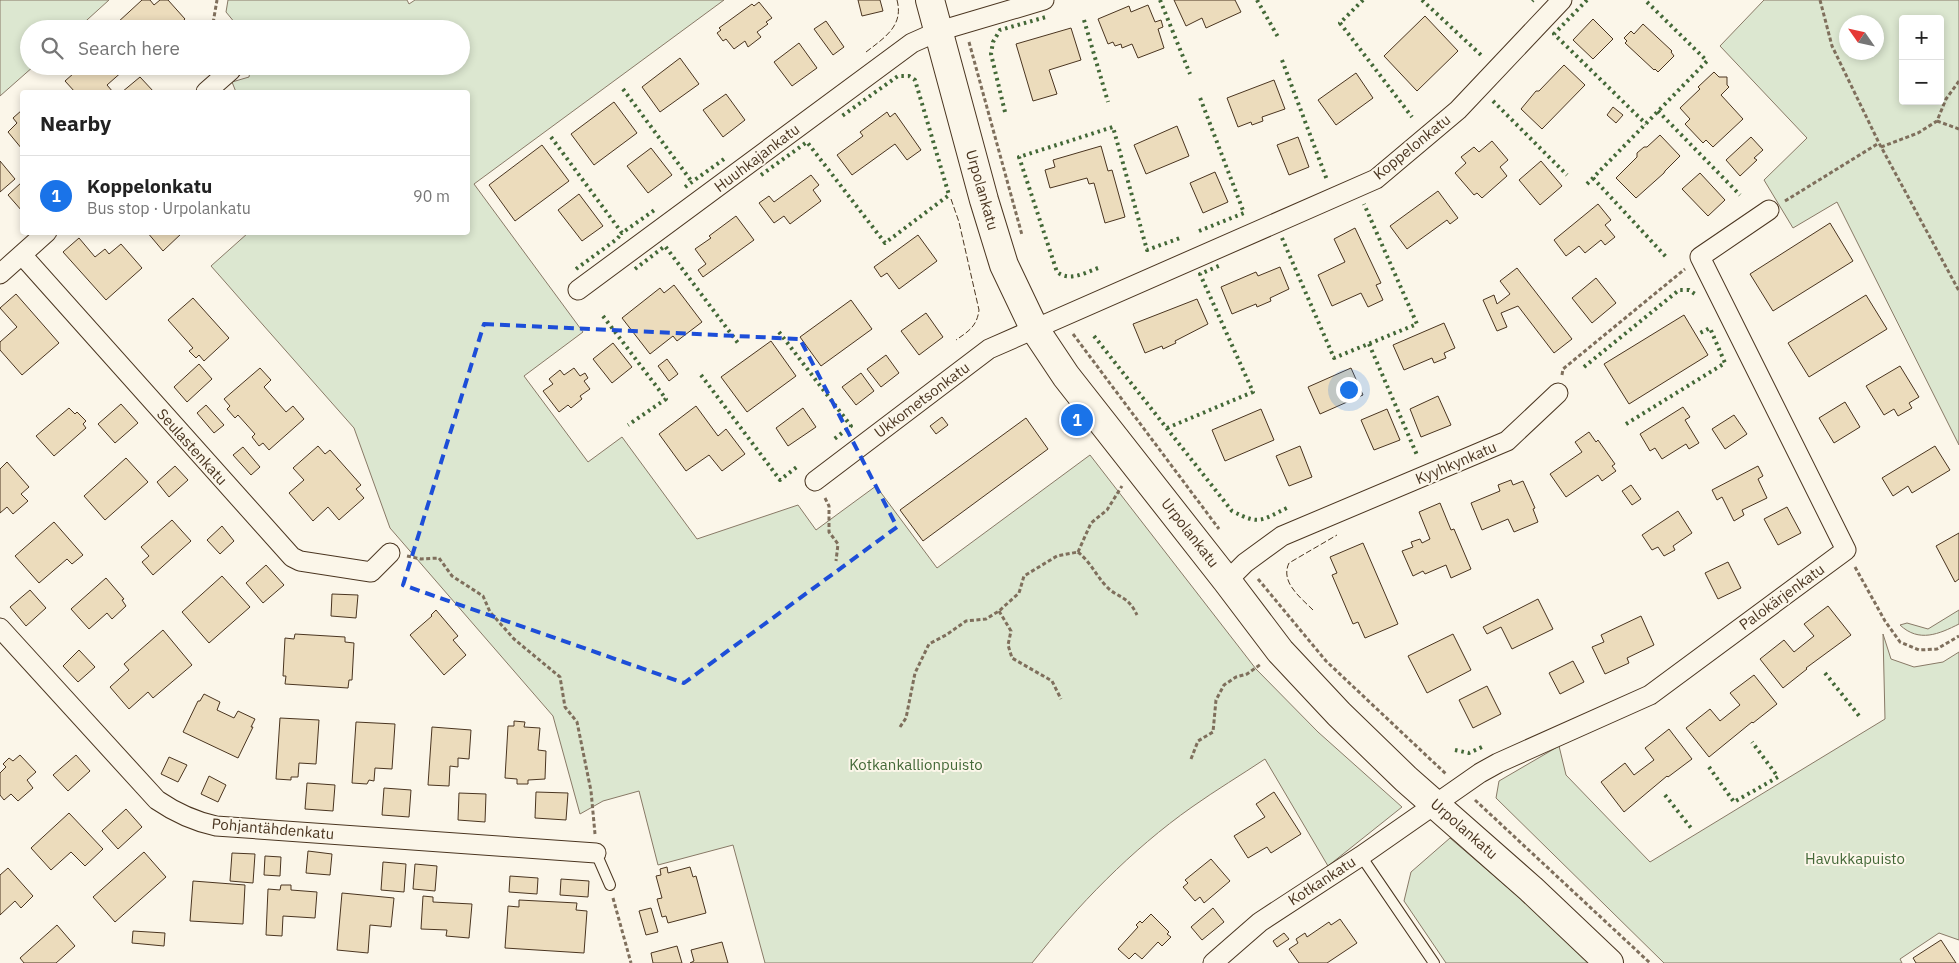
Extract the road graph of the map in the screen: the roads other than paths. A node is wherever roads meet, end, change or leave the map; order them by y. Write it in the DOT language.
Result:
graph roads {
  1 [pos="930,0"];
  2 [pos="1044,0"];
  3 [pos="1562,0"];
  4 [pos="951,28"];
  5 [pos="225,75"];
  6 [pos="208,90"];
  7 [pos="1769,210"];
  8 [pos="44,235"];
  9 [pos="22,255"];
  10 [pos="0,274"];
  11 [pos="578,290"];
  12 [pos="1034,328"];
  13 [pos="1558,393"];
  14 [pos="815,481"];
  15 [pos="390,553"];
  16 [pos="1236,572"];
  17 [pos="0,628"];
  18 [pos="1436,805"];
  19 [pos="596,852"];
  20 [pos="1361,856"];
  21 [pos="610,885"];
  22 [pos="1213,963"];
  23 [pos="1434,963"];
  24 [pos="1609,963"];
  1 -- 4 [label="main road, Urpolankatu"];
  2 -- 4 [label="street, Huuhkajankatu"];
  3 -- 12 [label="street, Koppelonkatu"];
  4 -- 11 [label="street, Huuhkajankatu"];
  4 -- 12 [label="main road, Urpolankatu"];
  5 -- 6 [label="street"];
  7 -- 18 [label="street, Palokärjenkatu"];
  8 -- 9 [label="street"];
  9 -- 10 [label="street"];
  9 -- 15 [label="street, Seulastenkatu"];
  12 -- 14 [label="street, Ukkometsonkatu"];
  12 -- 16 [label="main road, Urpolankatu"];
  13 -- 16 [label="street, Kyyhkynkatu"];
  16 -- 18 [label="main road, Urpolankatu"];
  17 -- 19 [label="street, Pohjantähdenkatu"];
  18 -- 20 [label="street, Kotkankatu"];
  18 -- 24 [label="main road, Urpolankatu"];
  19 -- 21 [label="lane"];
  20 -- 22 [label="street, Kotkankatu"];
  20 -- 23 [label="lane"];
}
